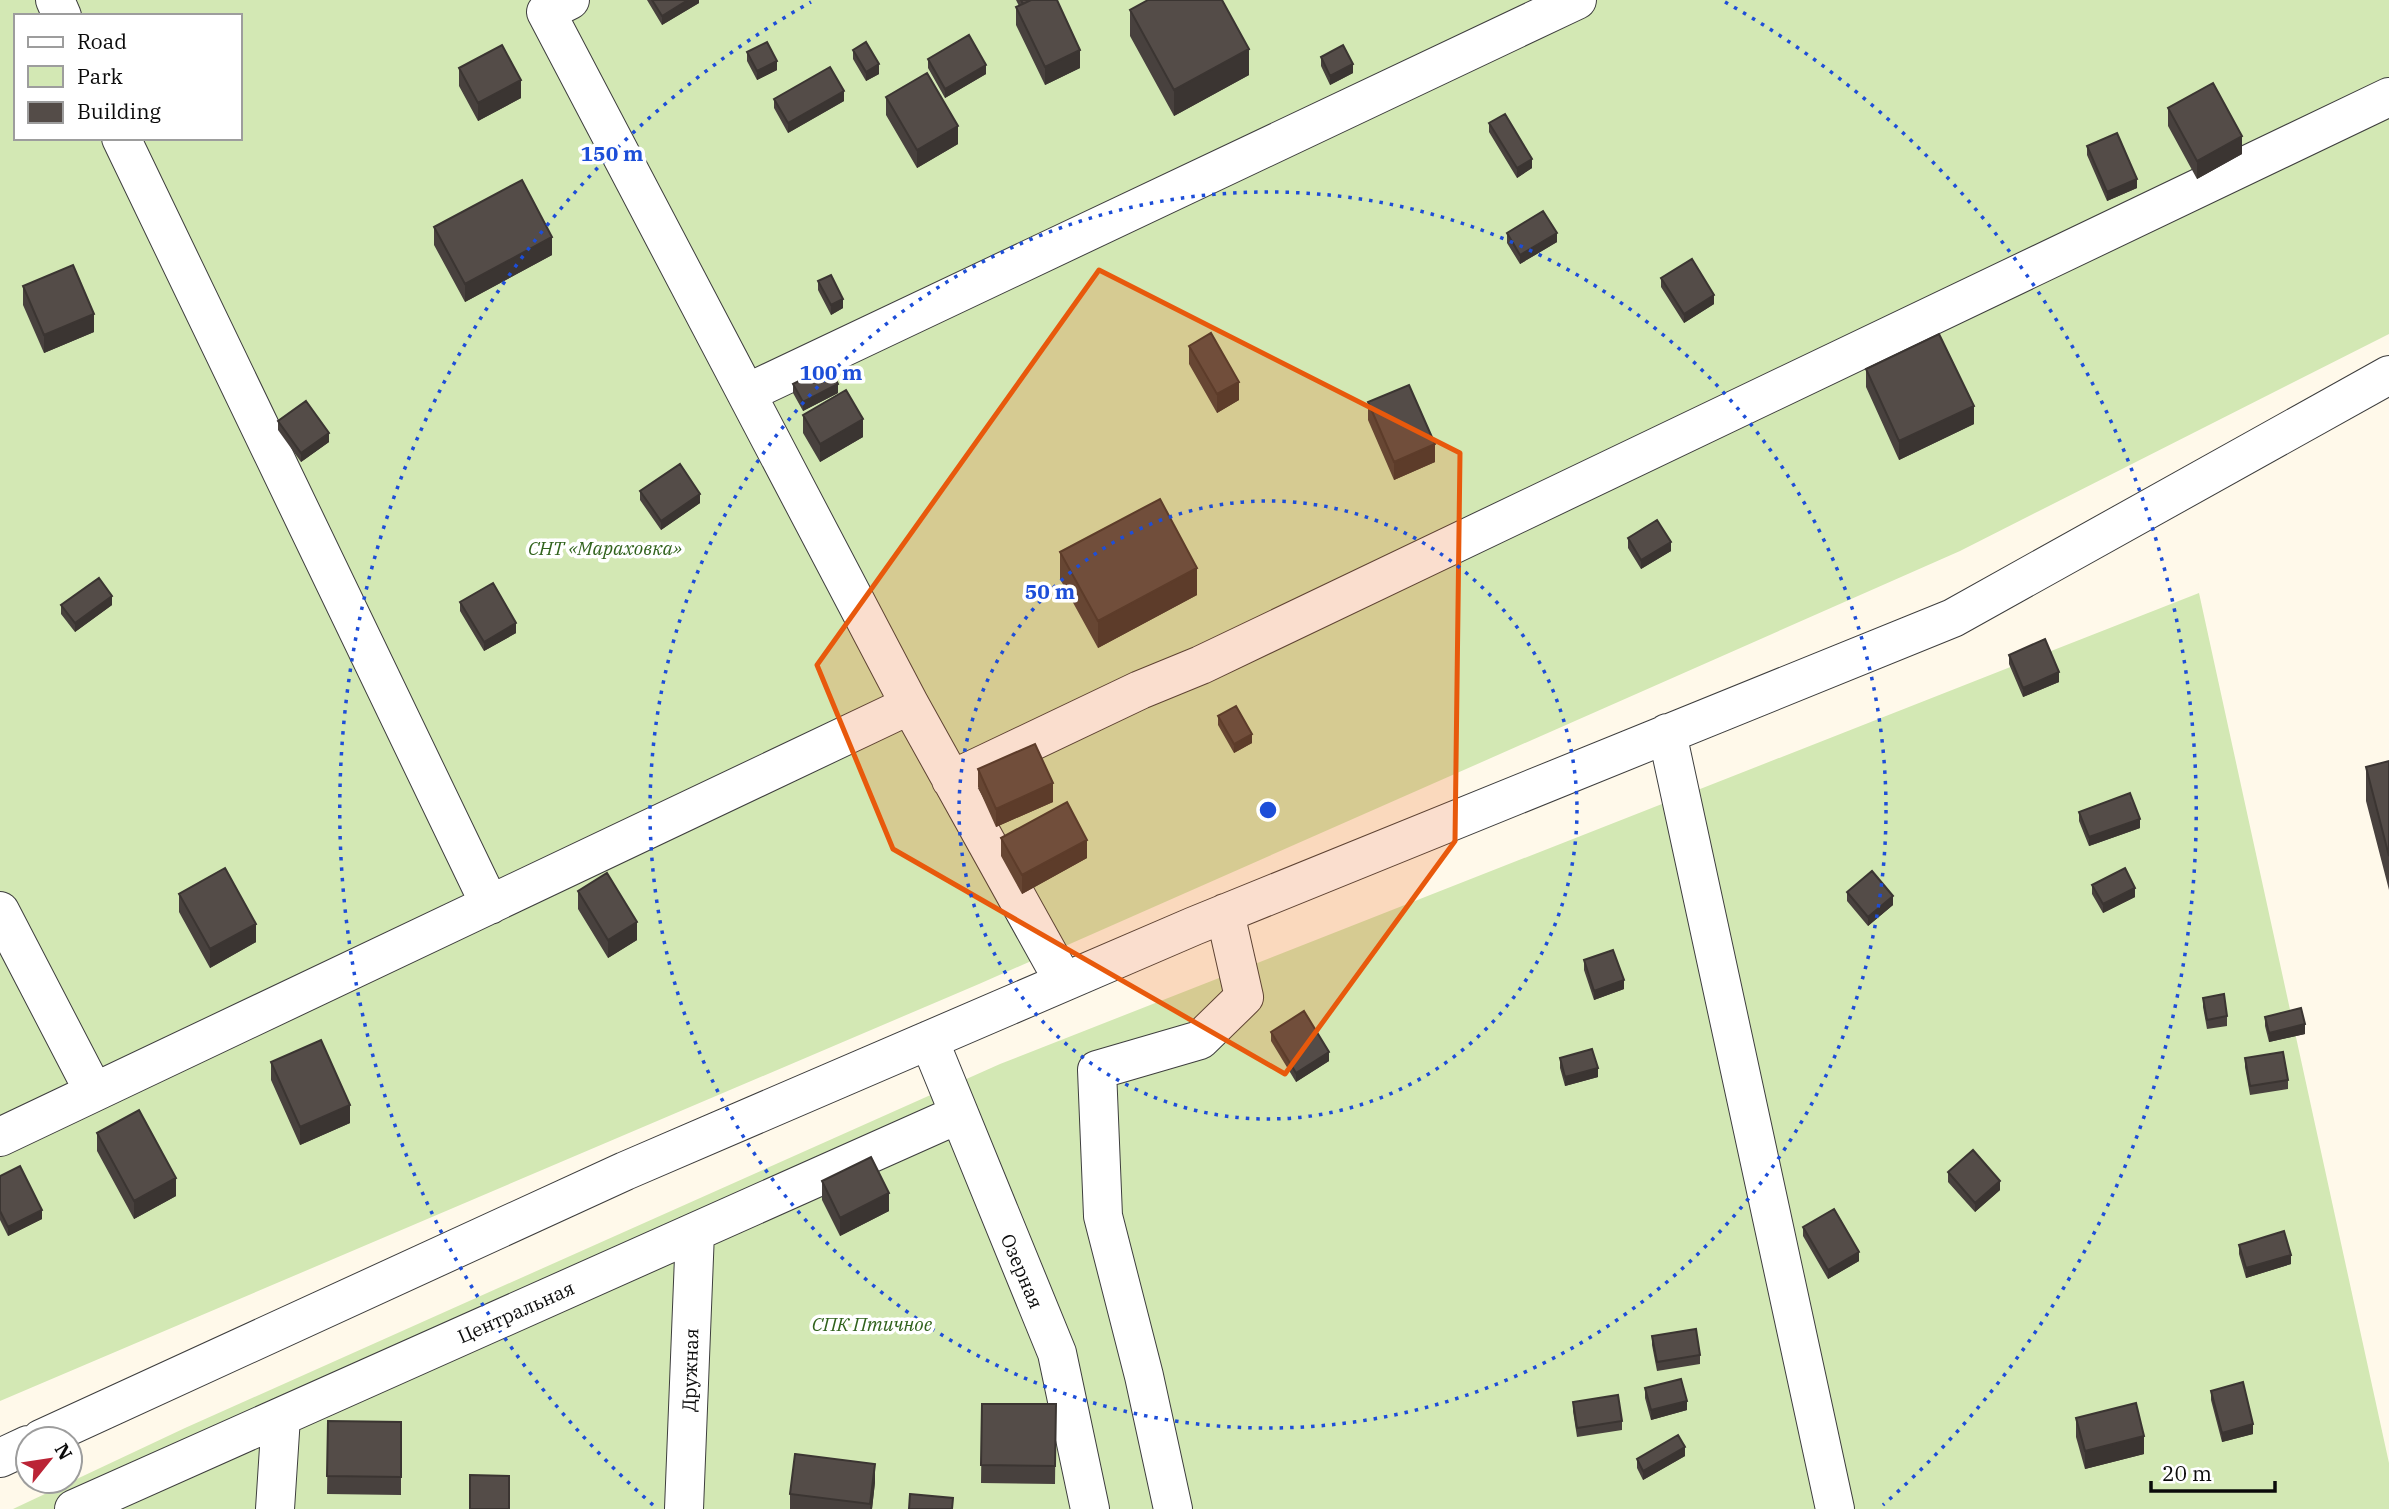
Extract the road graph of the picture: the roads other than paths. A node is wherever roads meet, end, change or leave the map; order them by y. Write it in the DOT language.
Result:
graph roads {
  1 [pos="1577,0"];
  2 [pos="552,4"];
  3 [pos="2389,97"];
  4 [pos="122,140"];
  5 [pos="2389,375"];
  6 [pos="747,393"];
  7 [pos="909,705"];
  8 [pos="1667,733"];
  9 [pos="951,779"];
  10 [pos="490,905"];
  11 [pos="0,911"];
  12 [pos="1225,913"];
  13 [pos="1064,982"];
  14 [pos="929,1040"];
  15 [pos="94,1092"];
  16 [pos="957,1115"];
  17 [pos="0,1137"];
  18 [pos="695,1232"];
  19 [pos="281,1417"];
  20 [pos="72,1425"];
  21 [pos="74,1509"];
  22 [pos="275,1509"];
  23 [pos="684,1509"];
  24 [pos="1090,1509"];
  25 [pos="1173,1509"];
  26 [pos="1835,1509"];
  1 -- 6 [label="street"];
  2 -- 6 [label="street"];
  3 -- 9 [label="street"];
  4 -- 10 [label="street"];
  5 -- 8 [label="street"];
  6 -- 7 [label="street"];
  7 -- 9 [label="street"];
  7 -- 10 [label="street"];
  8 -- 12 [label="street"];
  8 -- 26 [label="street"];
  9 -- 13 [label="street"];
  10 -- 15 [label="street"];
  11 -- 15 [label="street"];
  12 -- 13 [label="street"];
  12 -- 25 [label="street"];
  13 -- 14 [label="street"];
  14 -- 16 [label="street, Озерная"];
  14 -- 20 [label="street"];
  15 -- 17 [label="street"];
  16 -- 18 [label="street, Центральная"];
  16 -- 24 [label="street, Озерная"];
  18 -- 19 [label="street, Центральная"];
  18 -- 23 [label="street, Дружная"];
  19 -- 21 [label="street, Центральная"];
  19 -- 22 [label="street"];
}
